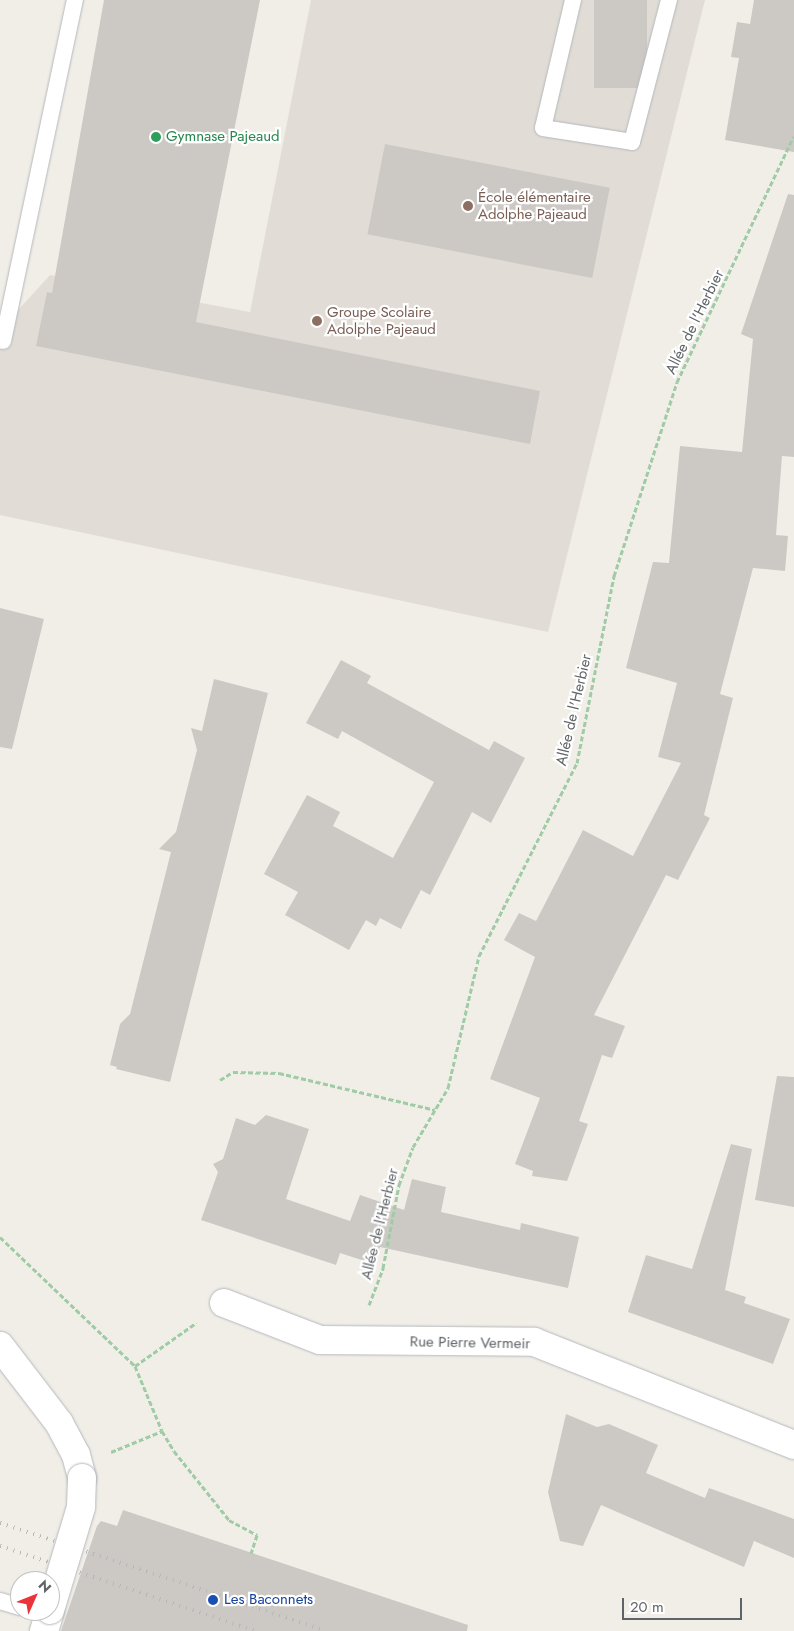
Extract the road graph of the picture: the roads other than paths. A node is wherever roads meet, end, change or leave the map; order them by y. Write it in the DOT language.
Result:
graph roads {
  1 [pos="75,0"];
  2 [pos="573,0"];
  3 [pos="669,0"];
  4 [pos="3,342"];
  5 [pos="224,1303"];
  6 [pos="0,1346"];
  7 [pos="794,1445"];
  8 [pos="60,1577"];
  1 -- 4 [label="lane"];
  2 -- 3 [label="lane"];
  5 -- 7 [label="street, Rue Pierre Vermeir"];
  6 -- 8 [label="street, bridge"];
}
